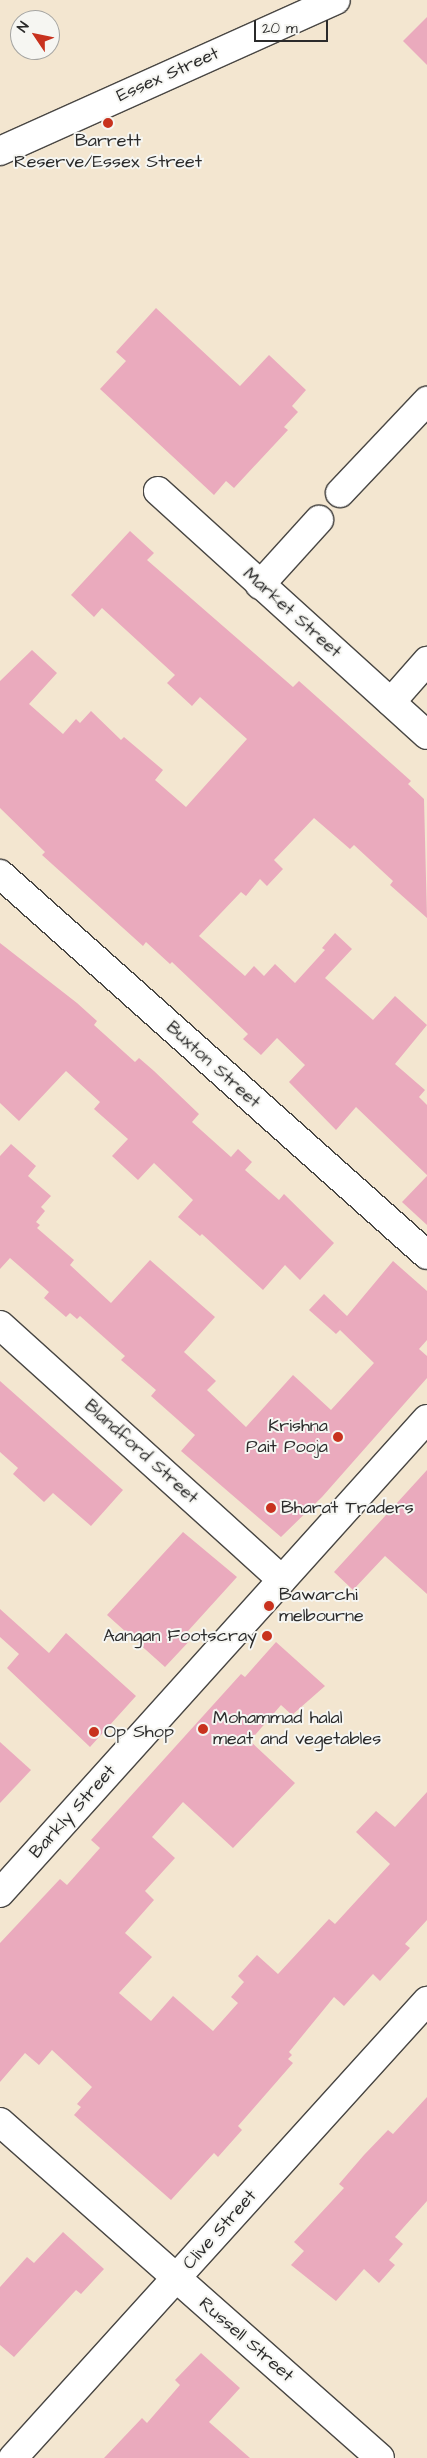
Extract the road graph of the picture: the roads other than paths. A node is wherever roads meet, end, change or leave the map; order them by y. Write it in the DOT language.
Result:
graph roads {
  1 [pos="336,0"];
  2 [pos="0,151"];
  3 [pos="427,401"];
  4 [pos="158,491"];
  5 [pos="340,493"];
  6 [pos="319,520"];
  7 [pos="260,585"];
  8 [pos="427,662"];
  9 [pos="390,702"];
  10 [pos="427,735"];
  11 [pos="0,874"];
  12 [pos="427,1255"];
  13 [pos="0,1324"];
  14 [pos="427,1418"];
  15 [pos="282,1580"];
  16 [pos="0,1893"];
  17 [pos="427,2001"];
  18 [pos="0,2122"];
  19 [pos="176,2278"];
  20 [pos="13,2458"];
  21 [pos="380,2458"];
  1 -- 2 [label="street, Essex Street"];
  3 -- 5 [label="street"];
  4 -- 7 [label="street, Market Street"];
  6 -- 7 [label="street"];
  7 -- 9 [label="street, Market Street"];
  8 -- 9 [label="street"];
  9 -- 10 [label="street, Market Street"];
  11 -- 12 [label="street, Buxton Street"];
  13 -- 15 [label="street, Blandford Street"];
  14 -- 15 [label="street, Barkly Street"];
  15 -- 16 [label="street, Barkly Street"];
  17 -- 19 [label="street, Clive Street"];
  18 -- 19 [label="street, Russell Street"];
  19 -- 20 [label="street, Clive Street"];
  19 -- 21 [label="street, Russell Street"];
}
